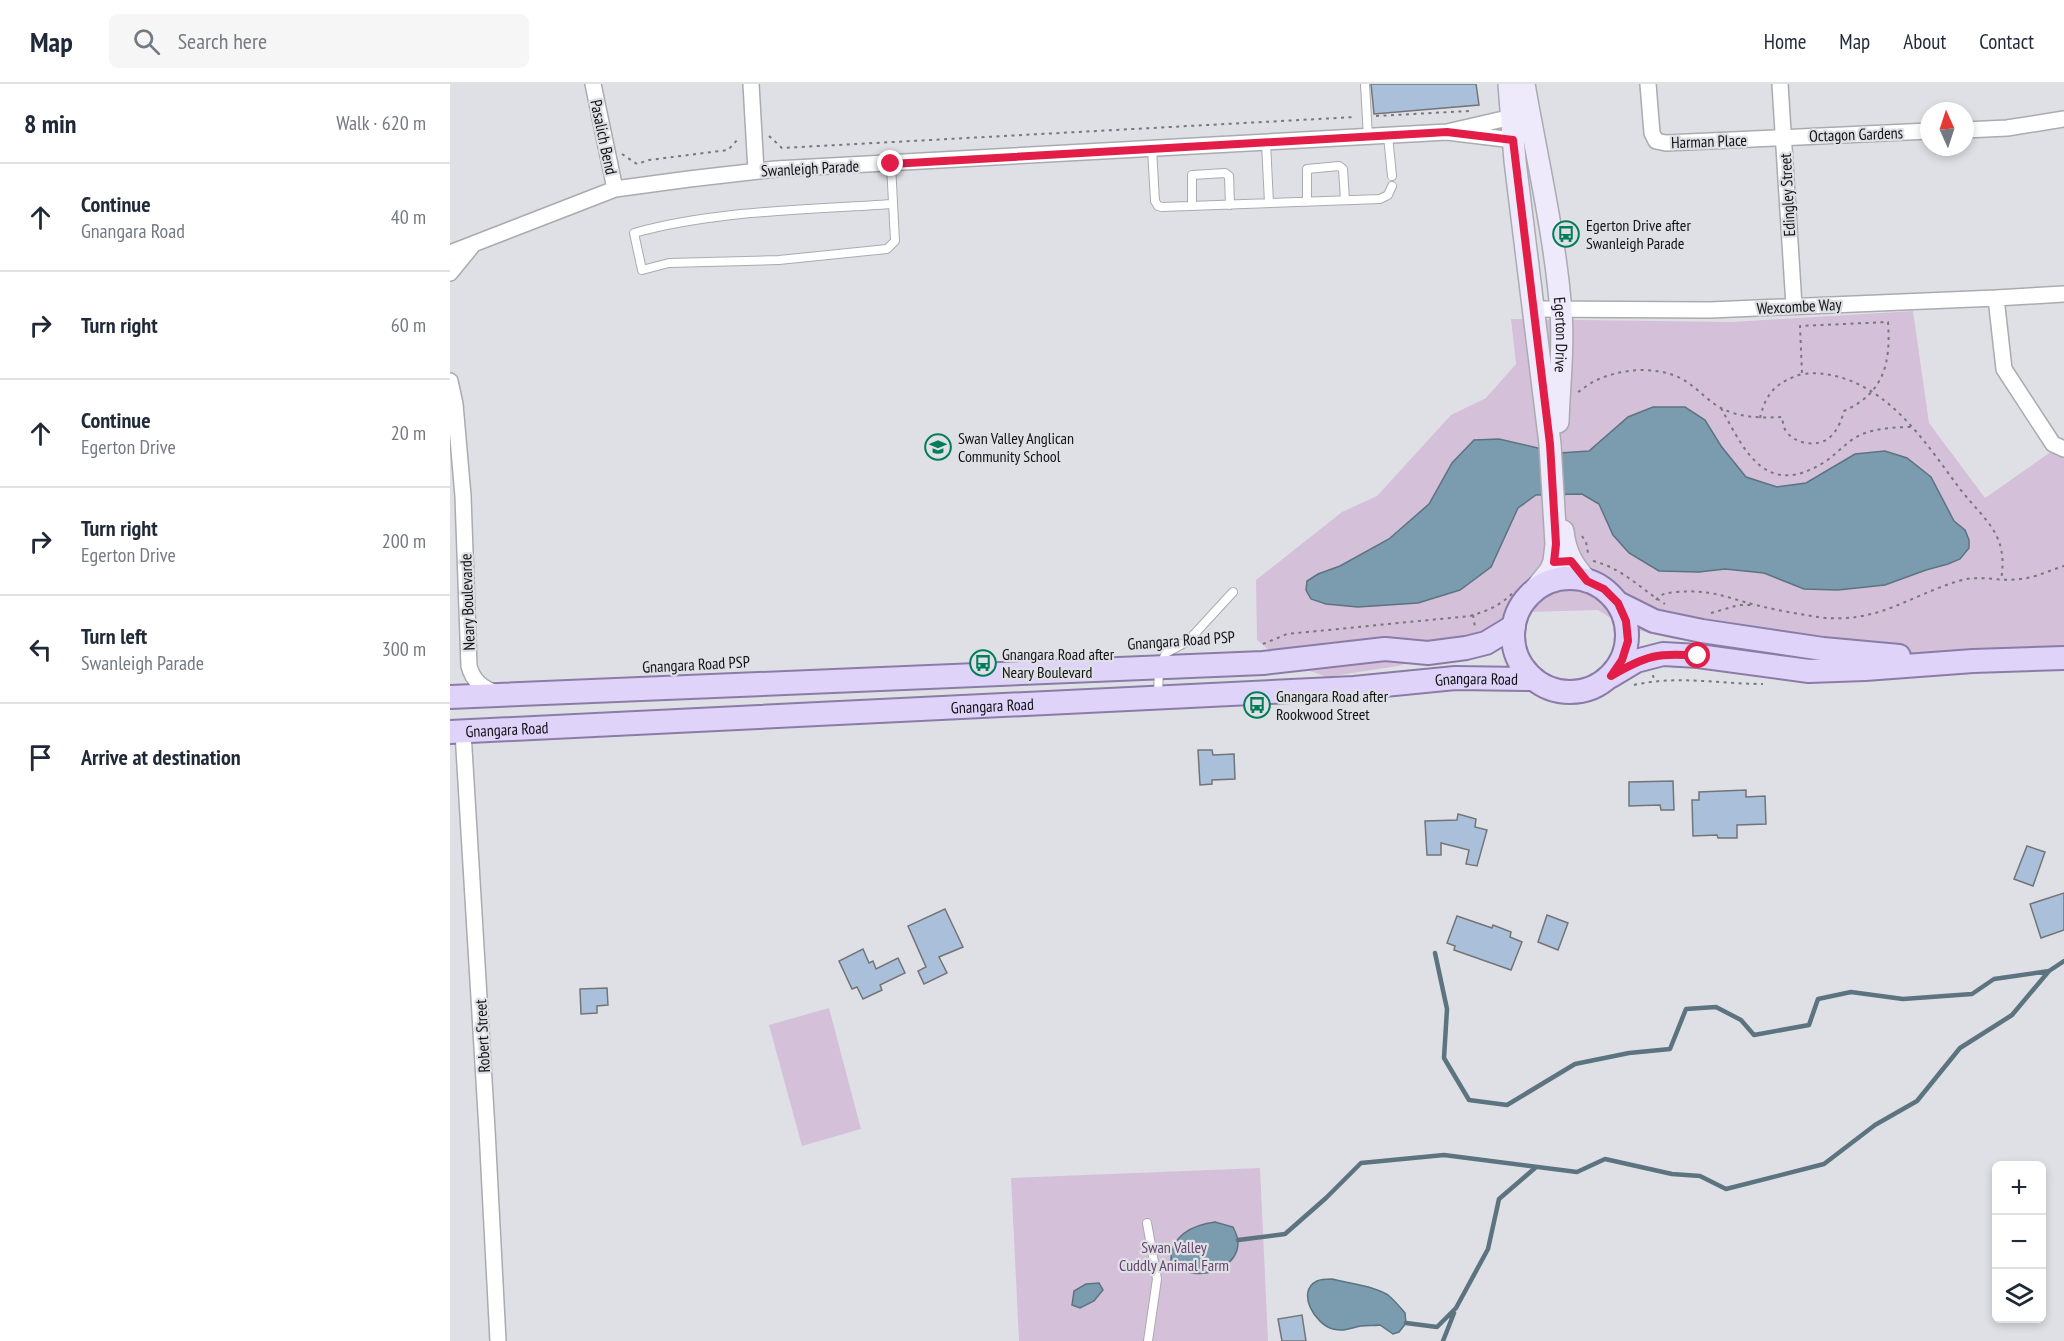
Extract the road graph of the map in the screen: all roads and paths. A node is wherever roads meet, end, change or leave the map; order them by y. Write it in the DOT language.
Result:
graph roads {
  1 [pos="593,84"];
  2 [pos="751,84"];
  3 [pos="1365,84"];
  4 [pos="1509,84"];
  5 [pos="1524,84"];
  6 [pos="1648,84"];
  7 [pos="1779,84"];
  8 [pos="1478,110"];
  9 [pos="1367,116"];
  10 [pos="1512,117"];
  11 [pos="2064,119"];
  12 [pos="1532,127"];
  13 [pos="1974,130"];
  14 [pos="1920,131"];
  15 [pos="1447,132"];
  16 [pos="754,136"];
  17 [pos="1388,136"];
  18 [pos="1368,137"];
  19 [pos="1784,137"];
  20 [pos="1513,140"];
  21 [pos="1266,142"];
  22 [pos="1152,149"];
  23 [pos="608,154"];
  24 [pos="891,164"];
  25 [pos="756,171"];
  26 [pos="1392,176"];
  27 [pos="1392,186"];
  28 [pos="615,189"];
  29 [pos="1345,201"];
  30 [pos="1308,202"];
  31 [pos="1269,203"];
  32 [pos="892,204"];
  33 [pos="1230,205"];
  34 [pos="1192,206"];
  35 [pos="472,246"];
  36 [pos="450,253"];
  37 [pos="450,273"];
  38 [pos="2064,294"];
  39 [pos="1996,298"];
  40 [pos="1794,306"];
  41 [pos="1533,309"];
  42 [pos="1561,309"];
  43 [pos="1802,374"];
  44 [pos="450,381"];
  45 [pos="1872,392"];
  46 [pos="1573,396"];
  47 [pos="1721,408"];
  48 [pos="1760,418"];
  49 [pos="1914,427"];
  50 [pos="1554,444"];
  51 [pos="2064,449"];
  52 [pos="456,496"];
  53 [pos="1557,507"];
  54 [pos="1571,561"];
  55 [pos="2064,566"];
  56 [pos="2001,580"];
  57 [pos="1587,581"];
  58 [pos="1525,591"];
  59 [pos="1233,592"];
  60 [pos="1659,595"];
  61 [pos="1618,603"];
  62 [pos="1667,605"];
  63 [pos="1755,605"];
  64 [pos="1702,614"];
  65 [pos="1473,615"];
  66 [pos="1514,626"];
  67 [pos="1486,644"];
  68 [pos="1255,647"];
  69 [pos="2064,658"];
  70 [pos="1972,661"];
  71 [pos="1159,668"];
  72 [pos="1769,684"];
  73 [pos="1616,685"];
  74 [pos="1536,687"];
  75 [pos="504,695"];
  76 [pos="450,697"];
  77 [pos="1158,699"];
  78 [pos="457,732"];
  79 [pos="1147,1223"];
  80 [pos="498,1341"];
  81 [pos="1148,1341"];
  1 -- 23 [label="street, Pasalich Bend"];
  2 -- 16 [label="street"];
  3 -- 9 [label="lane"];
  4 -- 10 [label="street, Egerton Drive"];
  5 -- 12 [label="street, Egerton Drive"];
  6 -- 19 [label="street, Harman Place"];
  7 -- 19 [label="street, Edingley Street"];
  8 -- 9 [label="path"];
  9 -- 16 [label="path"];
  9 -- 18 [label="lane"];
  10 -- 12 [label="street"];
  10 -- 15 [label="street, Swanleigh Parade"];
  10 -- 20 [label="street, Egerton Drive"];
  11 -- 13 [label="street"];
  12 -- 20 [label="street"];
  12 -- 42 [label="street, Egerton Drive"];
  14 -- 19 [label="street, Octagon Gardens"];
  15 -- 17 [label="street, Swanleigh Parade"];
  15 -- 20 [label="street, Swanleigh Parade"];
  16 -- 23 [label="path"];
  16 -- 25 [label="street"];
  17 -- 18 [label="street, Swanleigh Parade"];
  17 -- 26 [label="lane"];
  18 -- 21 [label="street, Swanleigh Parade"];
  19 -- 40 [label="street, Edingley Street"];
  20 -- 41 [label="street, Egerton Drive"];
  21 -- 22 [label="street, Swanleigh Parade"];
  21 -- 31 [label="lane"];
  22 -- 24 [label="street, Swanleigh Parade"];
  22 -- 34 [label="lane"];
  23 -- 28 [label="street, Pasalich Bend"];
  24 -- 25 [label="street, Swanleigh Parade"];
  24 -- 32 [label="lane"];
  25 -- 28 [label="street, Swanleigh Parade"];
  27 -- 29 [label="lane"];
  28 -- 35 [label="street, Swanleigh Parade"];
  29 -- 30 [label="lane"];
  29 -- 30 [label="lane"];
  30 -- 31 [label="lane"];
  31 -- 33 [label="lane"];
  32 -- 32 [label="lane"];
  33 -- 34 [label="lane"];
  33 -- 34 [label="lane"];
  35 -- 36 [label="street, Swanleigh Parade"];
  35 -- 37 [label="street, Swanleigh Parade"];
  38 -- 39 [label="street, Wexcombe Way"];
  39 -- 40 [label="street, Wexcombe Way"];
  39 -- 51 [label="street"];
  40 -- 42 [label="street, Wexcombe Way"];
  41 -- 42 [label="street, Wexcombe Way"];
  41 -- 50 [label="street, Egerton Drive"];
  42 -- 50 [label="street, Egerton Drive"];
  43 -- 45 [label="path"];
  43 -- 45 [label="path"];
  43 -- 48 [label="path"];
  44 -- 52 [label="street, Neary Boulevarde"];
  45 -- 48 [label="path"];
  45 -- 49 [label="path"];
  46 -- 47 [label="path"];
  47 -- 48 [label="path"];
  47 -- 49 [label="path"];
  49 -- 56 [label="path"];
  50 -- 53 [label="street, Egerton Drive"];
  52 -- 75 [label="street, Neary Boulevarde"];
  53 -- 54 [label="street, Egerton Drive"];
  53 -- 58 [label="street, Egerton Drive"];
  54 -- 57 [label="street, Egerton Drive"];
  54 -- 62 [label="path"];
  55 -- 56 [label="path"];
  56 -- 63 [label="path"];
  57 -- 58 [label="main road"];
  57 -- 61 [label="main road"];
  58 -- 65 [label="path, Gnangara Road PSP"];
  58 -- 66 [label="main road"];
  59 -- 71 [label="lane"];
  60 -- 63 [label="path"];
  61 -- 70 [label="main road"];
  61 -- 73 [label="main road"];
  63 -- 64 [label="path"];
  65 -- 67 [label="path"];
  65 -- 68 [label="path, Gnangara Road PSP"];
  66 -- 67 [label="main road, Gnangara Road"];
  66 -- 74 [label="main road"];
  67 -- 71 [label="main road, Gnangara Road"];
  69 -- 70 [label="main road"];
  70 -- 73 [label="main road"];
  71 -- 75 [label="main road, Gnangara Road"];
  71 -- 77 [label="lane"];
  72 -- 73 [label="path"];
  73 -- 74 [label="main road"];
  73 -- 74 [label="path"];
  74 -- 77 [label="main road, Gnangara Road"];
  75 -- 76 [label="main road, Gnangara Road"];
  77 -- 78 [label="main road, Gnangara Road"];
  78 -- 80 [label="street, Robert Street"];
  79 -- 81 [label="lane"];
}
